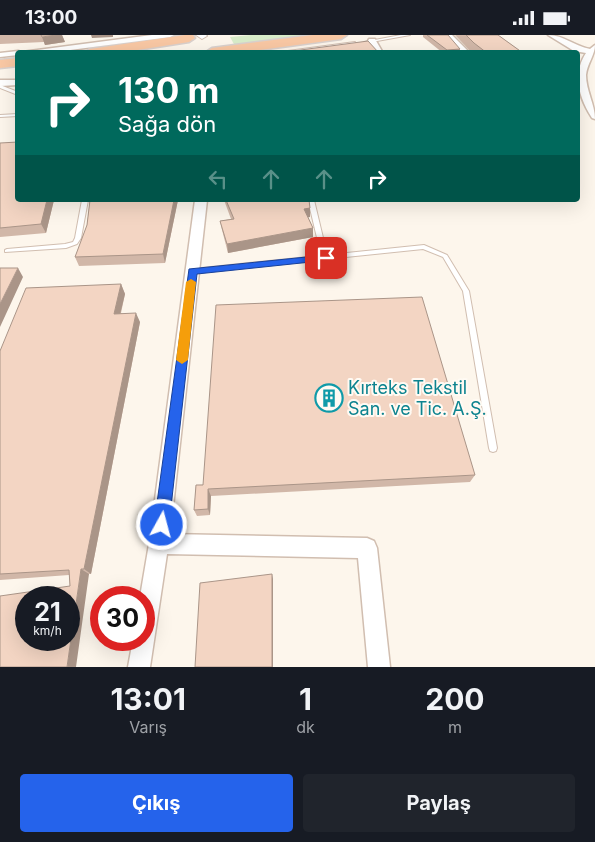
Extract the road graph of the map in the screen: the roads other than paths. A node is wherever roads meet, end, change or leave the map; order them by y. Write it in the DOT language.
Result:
graph roads {
  1 [pos="170,35"];
  2 [pos="341,35"];
  3 [pos="408,35"];
  4 [pos="448,35"];
  5 [pos="552,35"];
  6 [pos="206,37"];
  7 [pos="372,41"];
  8 [pos="593,49"];
  9 [pos="49,50"];
  10 [pos="112,50"];
  11 [pos="179,50"];
  12 [pos="216,50"];
  13 [pos="228,50"];
  14 [pos="299,50"];
  15 [pos="377,50"];
  16 [pos="463,50"];
  17 [pos="15,53"];
  18 [pos="0,55"];
  19 [pos="15,62"];
  20 [pos="0,64"];
  21 [pos="15,72"];
  22 [pos="0,74"];
  23 [pos="15,83"];
  24 [pos="1,87"];
  25 [pos="15,92"];
  26 [pos="580,109"];
  27 [pos="15,115"];
  28 [pos="594,115"];
  29 [pos="0,116"];
  30 [pos="85,202"];
  31 [pos="201,202"];
  32 [pos="311,202"];
  33 [pos="321,242"];
  34 [pos="7,251"];
  35 [pos="192,271"];
  36 [pos="493,448"];
  37 [pos="159,544"];
  38 [pos="152,586"];
  39 [pos="142,651"];
  40 [pos="139,667"];
  41 [pos="379,667"];
  1 -- 9 [label="street"];
  2 -- 13 [label="highway"];
  3 -- 7 [label="lane"];
  4 -- 16 [label="street"];
  5 -- 8 [label="street"];
  6 -- 10 [label="highway"];
  6 -- 11 [label="highway"];
  6 -- 12 [label="highway"];
  7 -- 14 [label="lane"];
  7 -- 15 [label="street"];
  8 -- 28 [label="street"];
  17 -- 18 [label="street"];
  19 -- 20 [label="highway"];
  21 -- 22 [label="highway"];
  23 -- 24 [label="street"];
  24 -- 25 [label="lane"];
  26 -- 28 [label="street"];
  27 -- 29 [label="lane"];
  30 -- 34 [label="lane"];
  31 -- 35 [label="street"];
  32 -- 33 [label="lane"];
  35 -- 36 [label="lane"];
  35 -- 37 [label="street"];
  37 -- 38 [label="street"];
  37 -- 41 [label="street"];
  39 -- 40 [label="street"];
}
